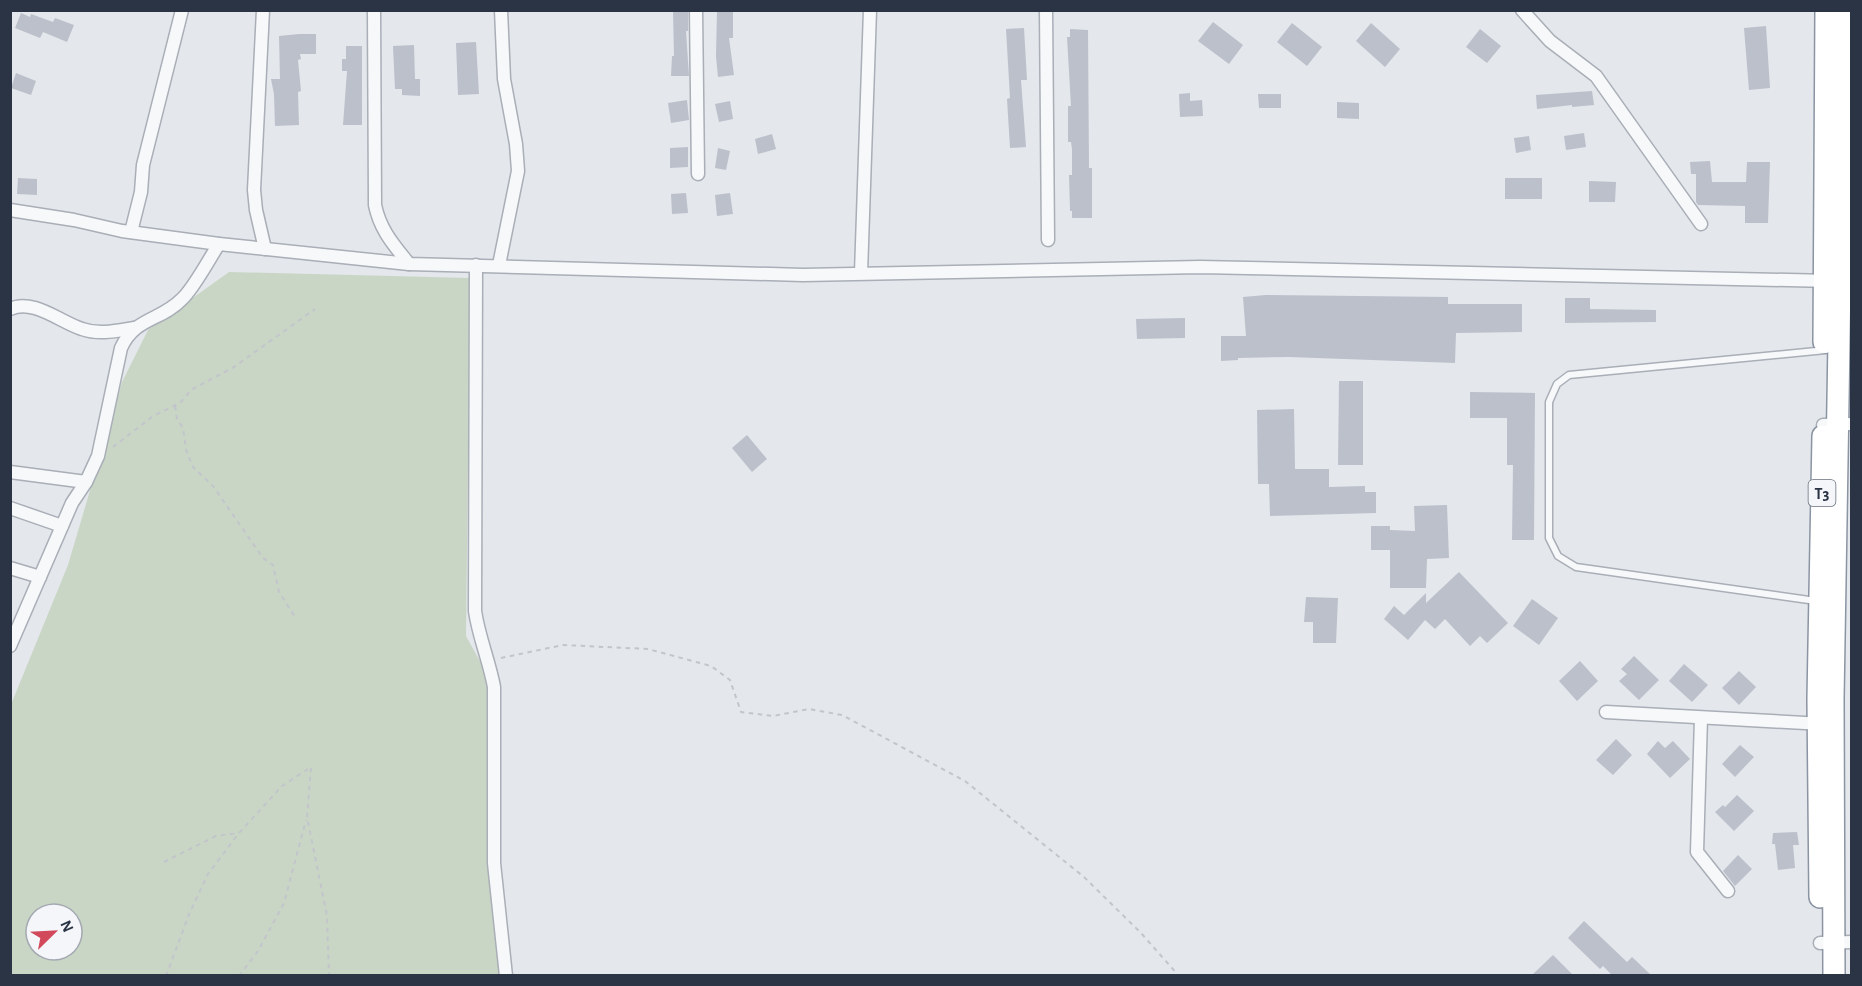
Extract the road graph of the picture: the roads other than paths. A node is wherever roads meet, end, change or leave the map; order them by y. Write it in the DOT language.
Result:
graph roads {
  1 [pos="182,10"];
  2 [pos="263,10"];
  3 [pos="374,10"];
  4 [pos="501,10"];
  5 [pos="696,10"];
  6 [pos="870,10"];
  7 [pos="1046,10"];
  8 [pos="1522,10"];
  9 [pos="1826,10"];
  10 [pos="1841,10"];
  11 [pos="698,174"];
  12 [pos="10,210"];
  13 [pos="1701,224"];
  14 [pos="131,232"];
  15 [pos="1048,240"];
  16 [pos="219,244"];
  17 [pos="265,249"];
  18 [pos="409,264"];
  19 [pos="476,265"];
  20 [pos="499,265"];
  21 [pos="861,273"];
  22 [pos="1832,281"];
  23 [pos="10,309"];
  24 [pos="134,328"];
  25 [pos="1831,350"];
  26 [pos="1837,425"];
  27 [pos="10,472"];
  28 [pos="86,482"];
  29 [pos="10,508"];
  30 [pos="62,526"];
  31 [pos="10,568"];
  32 [pos="40,577"];
  33 [pos="1827,602"];
  34 [pos="10,646"];
  35 [pos="1606,712"];
  36 [pos="1701,718"];
  37 [pos="1826,724"];
  38 [pos="1728,891"];
  39 [pos="1835,943"];
  40 [pos="506,975"];
  41 [pos="1820,975"];
  42 [pos="1834,975"];
  1 -- 14 [label="street"];
  2 -- 17 [label="street"];
  3 -- 18 [label="street"];
  4 -- 20 [label="street"];
  5 -- 11 [label="street"];
  6 -- 21 [label="street"];
  7 -- 15 [label="street"];
  8 -- 13 [label="street"];
  9 -- 22 [label="highway, T3"];
  10 -- 22 [label="highway, T3"];
  12 -- 14 [label="street"];
  14 -- 16 [label="street"];
  16 -- 17 [label="street"];
  16 -- 24 [label="street"];
  17 -- 18 [label="street"];
  18 -- 19 [label="street"];
  19 -- 20 [label="street"];
  19 -- 40 [label="street"];
  20 -- 21 [label="street"];
  21 -- 22 [label="street"];
  22 -- 25 [label="highway, T3"];
  23 -- 24 [label="street"];
  24 -- 28 [label="street"];
  25 -- 26 [label="highway, T3"];
  25 -- 33 [label="lane"];
  26 -- 33 [label="highway, T3"];
  27 -- 28 [label="street"];
  28 -- 30 [label="street"];
  29 -- 30 [label="street"];
  30 -- 32 [label="street"];
  31 -- 32 [label="street"];
  32 -- 34 [label="street"];
  33 -- 37 [label="highway, T3"];
  35 -- 36 [label="street"];
  36 -- 37 [label="street"];
  36 -- 38 [label="street"];
  37 -- 39 [label="highway, T3"];
  39 -- 41 [label="highway, T3"];
  39 -- 42 [label="highway, T3"];
}
